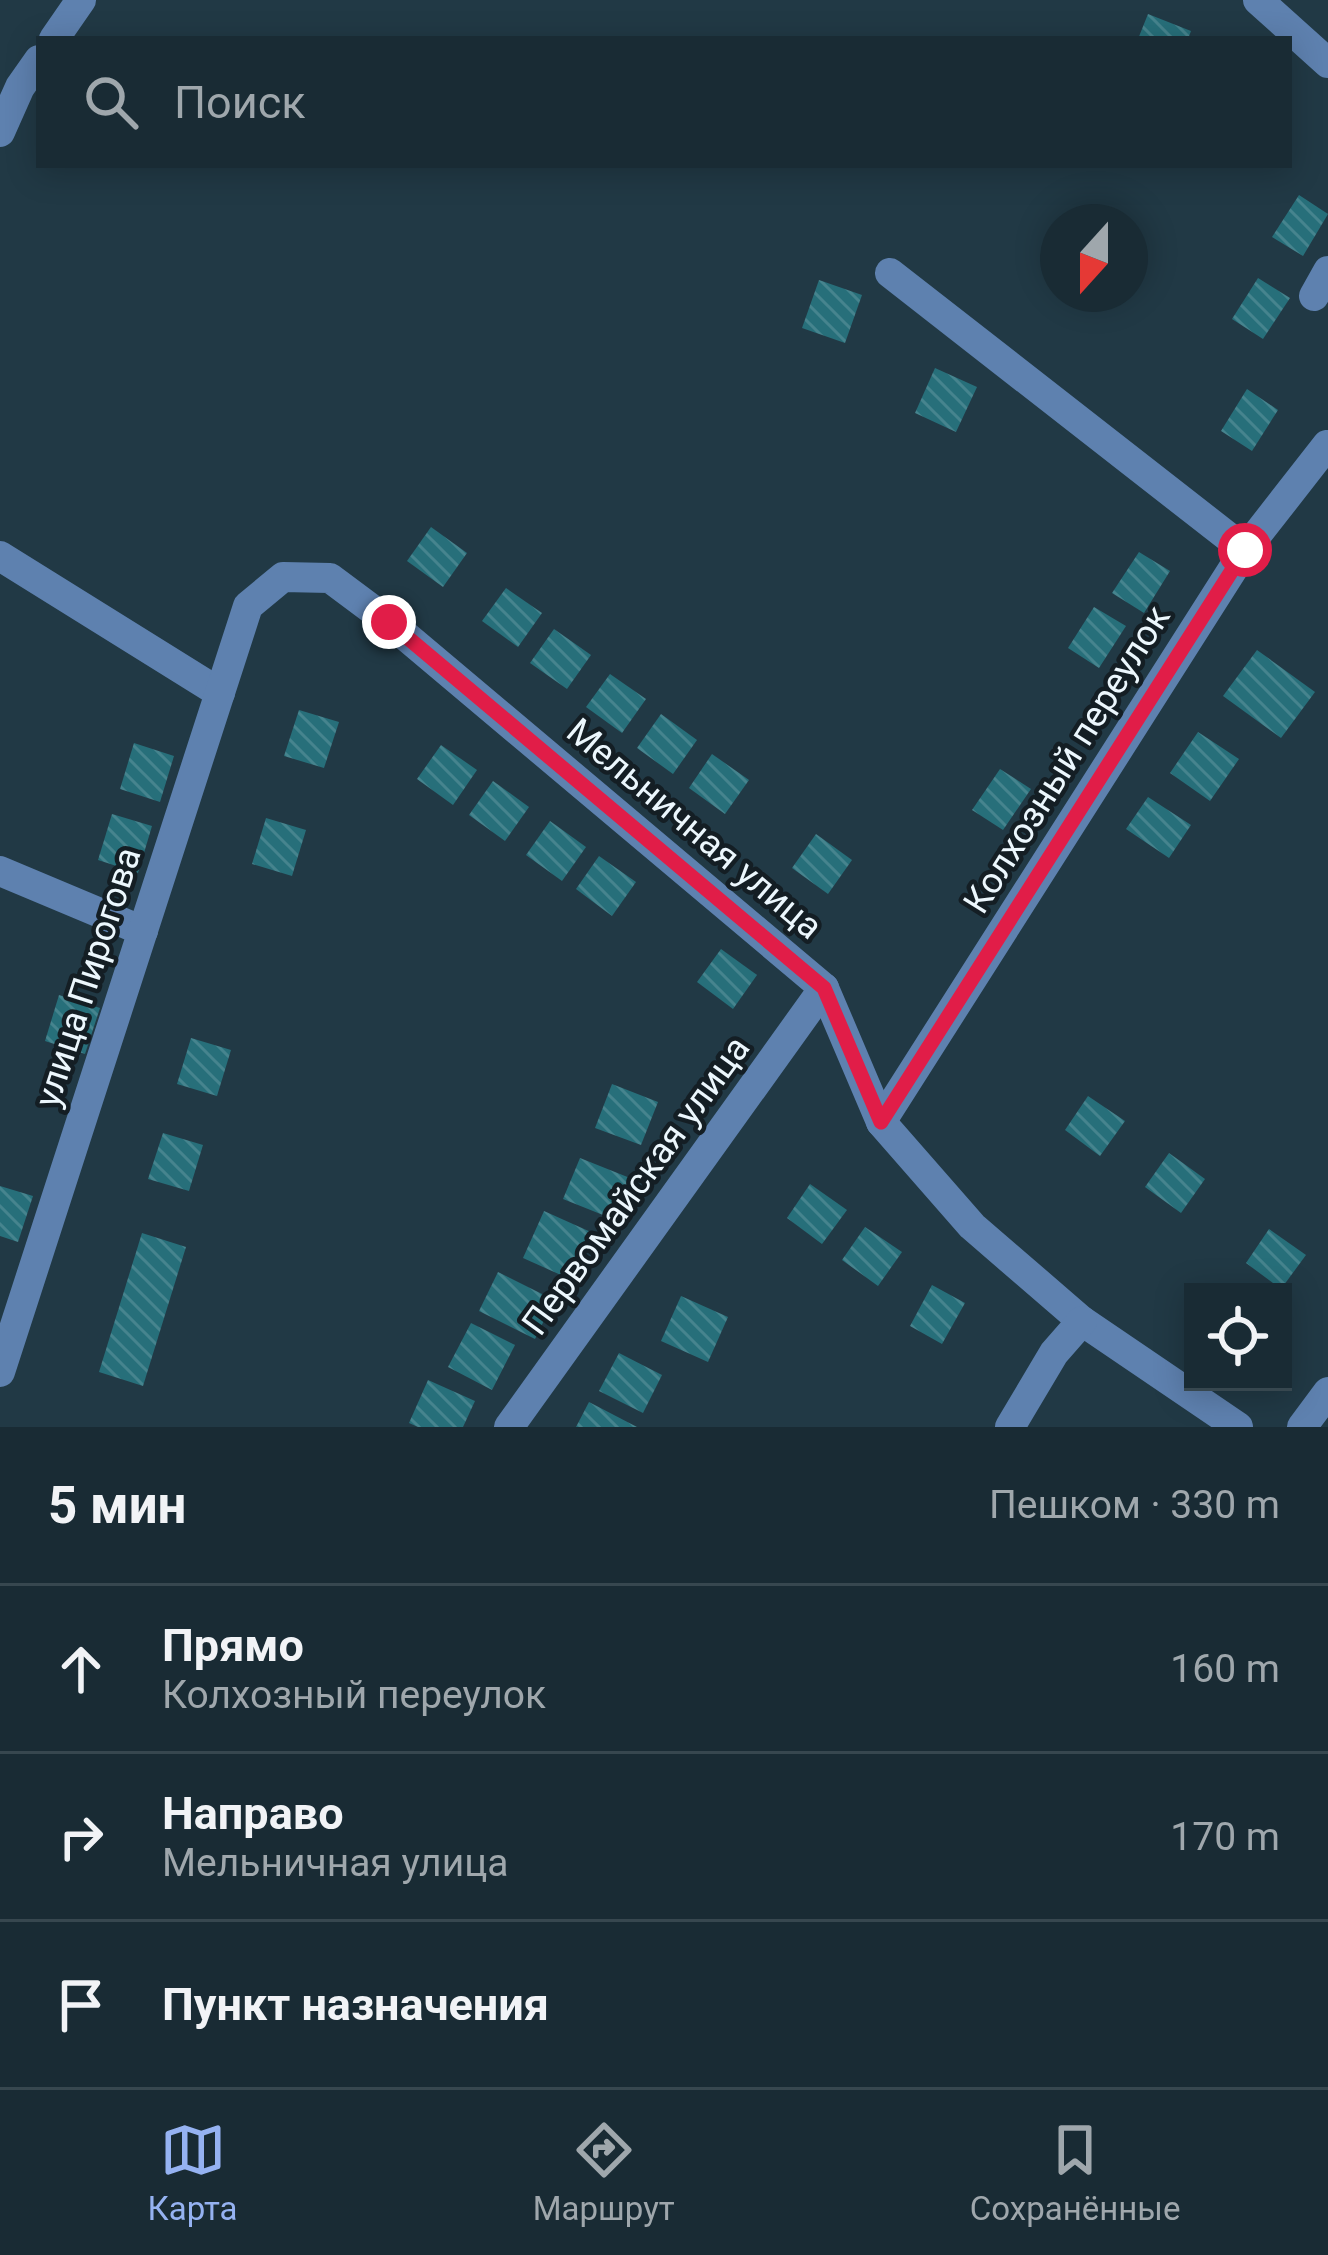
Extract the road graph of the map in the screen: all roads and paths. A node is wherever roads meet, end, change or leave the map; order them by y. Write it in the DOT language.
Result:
graph roads {
  1 [pos="81,0"];
  2 [pos="1258,0"];
  3 [pos="55,36"];
  4 [pos="1328,63"];
  5 [pos="36,64"];
  6 [pos="0,132"];
  7 [pos="890,273"];
  8 [pos="1327,445"];
  9 [pos="1245,550"];
  10 [pos="0,556"];
  11 [pos="248,606"];
  12 [pos="220,693"];
  13 [pos="0,871"];
  14 [pos="143,931"];
  15 [pos="824,988"];
  16 [pos="881,1122"];
  17 [pos="1082,1321"];
  18 [pos="0,1372"];
  19 [pos="1328,1392"];
  20 [pos="508,1427"];
  21 [pos="1010,1427"];
  22 [pos="1238,1427"];
  23 [pos="1302,1427"];
  1 -- 3 [label="street"];
  2 -- 4 [label="street"];
  5 -- 6 [label="street"];
  7 -- 9 [label="street"];
  8 -- 9 [label="street, Колхозный переулок"];
  9 -- 16 [label="street, Колхозный переулок"];
  10 -- 12 [label="street"];
  11 -- 12 [label="street, улица Пирогова"];
  11 -- 15 [label="street, Мельничная улица"];
  12 -- 14 [label="street, улица Пирогова"];
  13 -- 14 [label="street"];
  14 -- 18 [label="street, улица Пирогова"];
  15 -- 16 [label="street, Мельничная улица"];
  15 -- 20 [label="street, Первомайская улица"];
  16 -- 17 [label="street, Мельничная улица"];
  17 -- 21 [label="street"];
  17 -- 22 [label="street, Мельничная улица"];
  19 -- 23 [label="street"];
}
